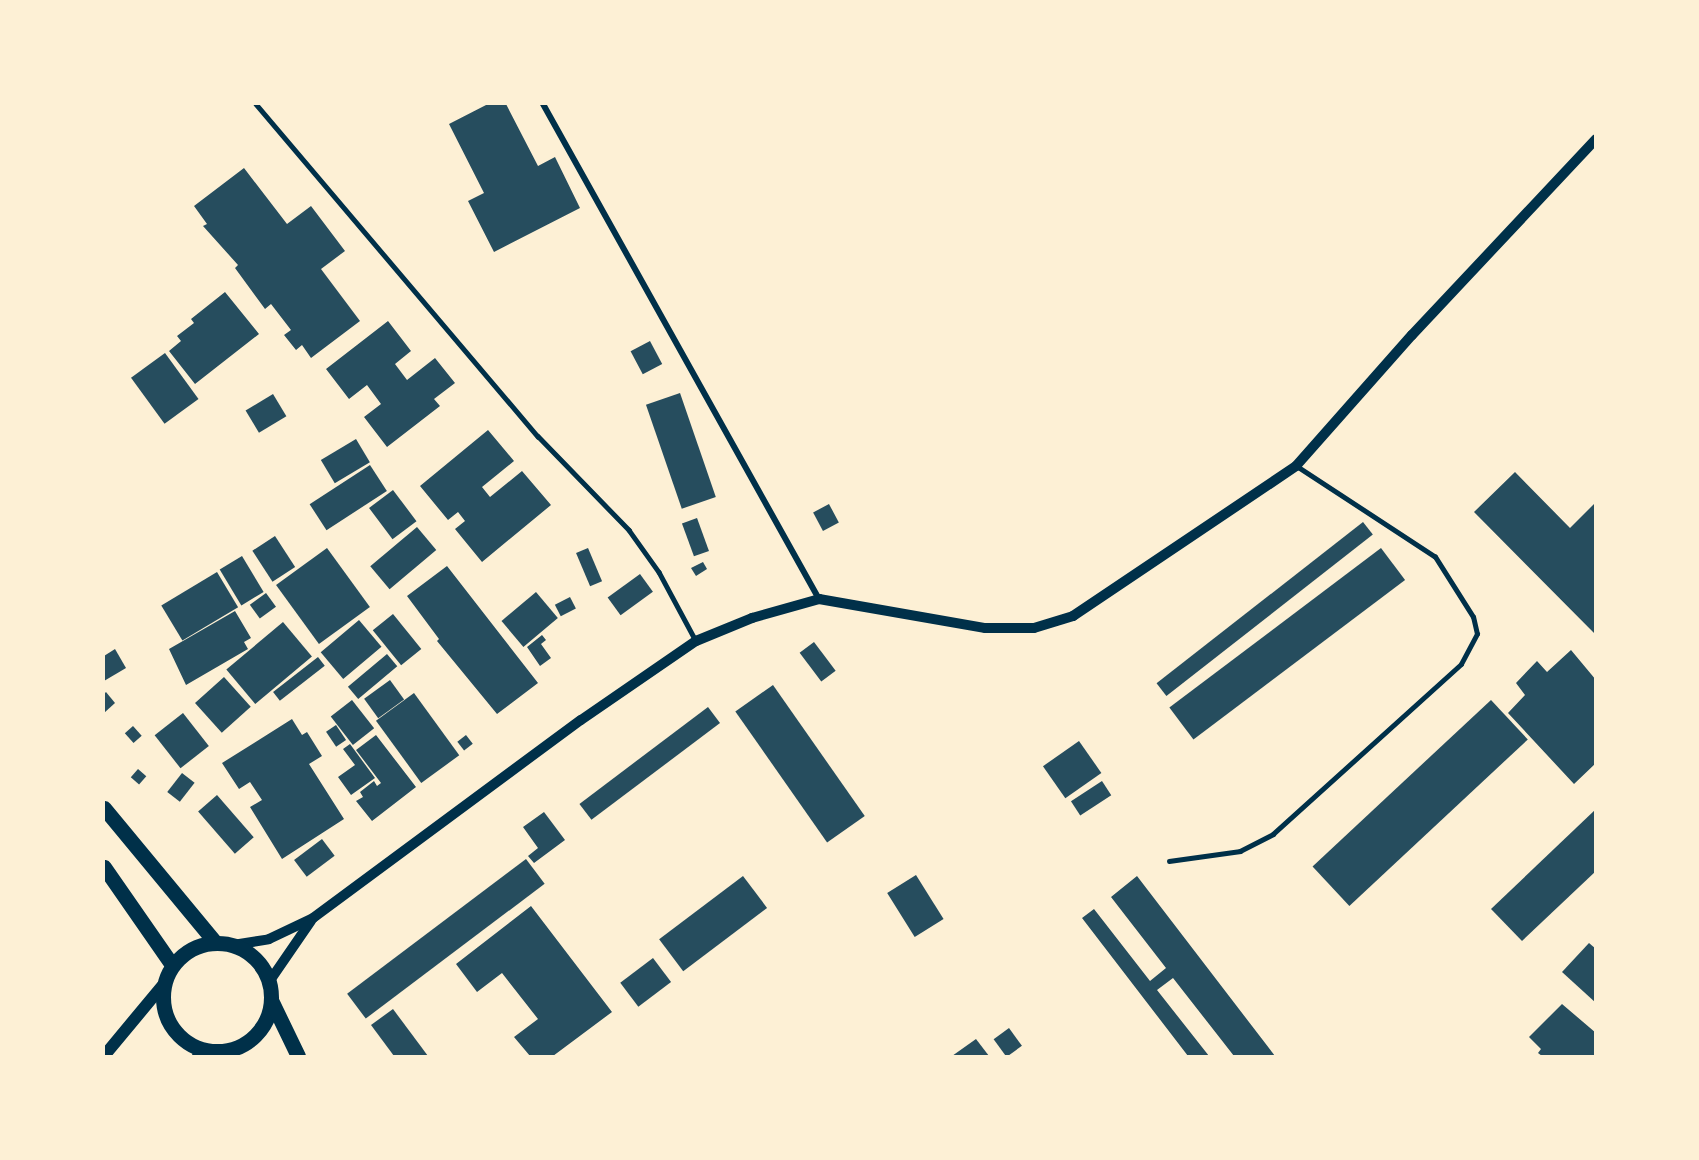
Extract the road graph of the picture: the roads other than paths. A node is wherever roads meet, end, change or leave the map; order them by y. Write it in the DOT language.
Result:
graph roads {
  1 [pos="256,104"];
  2 [pos="543,104"];
  3 [pos="1596,139"];
  4 [pos="1296,466"];
  5 [pos="819,599"];
  6 [pos="696,641"];
  7 [pos="104,808"];
  8 [pos="1168,861"];
  9 [pos="104,867"];
  10 [pos="313,918"];
  11 [pos="215,942"];
  12 [pos="233,945"];
  13 [pos="172,965"];
  14 [pos="269,982"];
  15 [pos="163,985"];
  16 [pos="271,1000"];
  17 [pos="211,1054"];
  18 [pos="104,1056"];
  19 [pos="298,1056"];
  1 -- 6 [label="lane"];
  2 -- 5 [label="street"];
  3 -- 4 [label="street"];
  4 -- 5 [label="street"];
  4 -- 8 [label="lane"];
  5 -- 6 [label="street"];
  6 -- 10 [label="street"];
  7 -- 11 [label="main road"];
  9 -- 13 [label="main road"];
  10 -- 12 [label="street"];
  10 -- 14 [label="street"];
  11 -- 12 [label="main road"];
  11 -- 13 [label="main road"];
  12 -- 14 [label="main road"];
  13 -- 15 [label="main road"];
  14 -- 16 [label="main road"];
  15 -- 17 [label="main road"];
  15 -- 18 [label="main road"];
  16 -- 17 [label="main road"];
  16 -- 19 [label="main road"];
}
